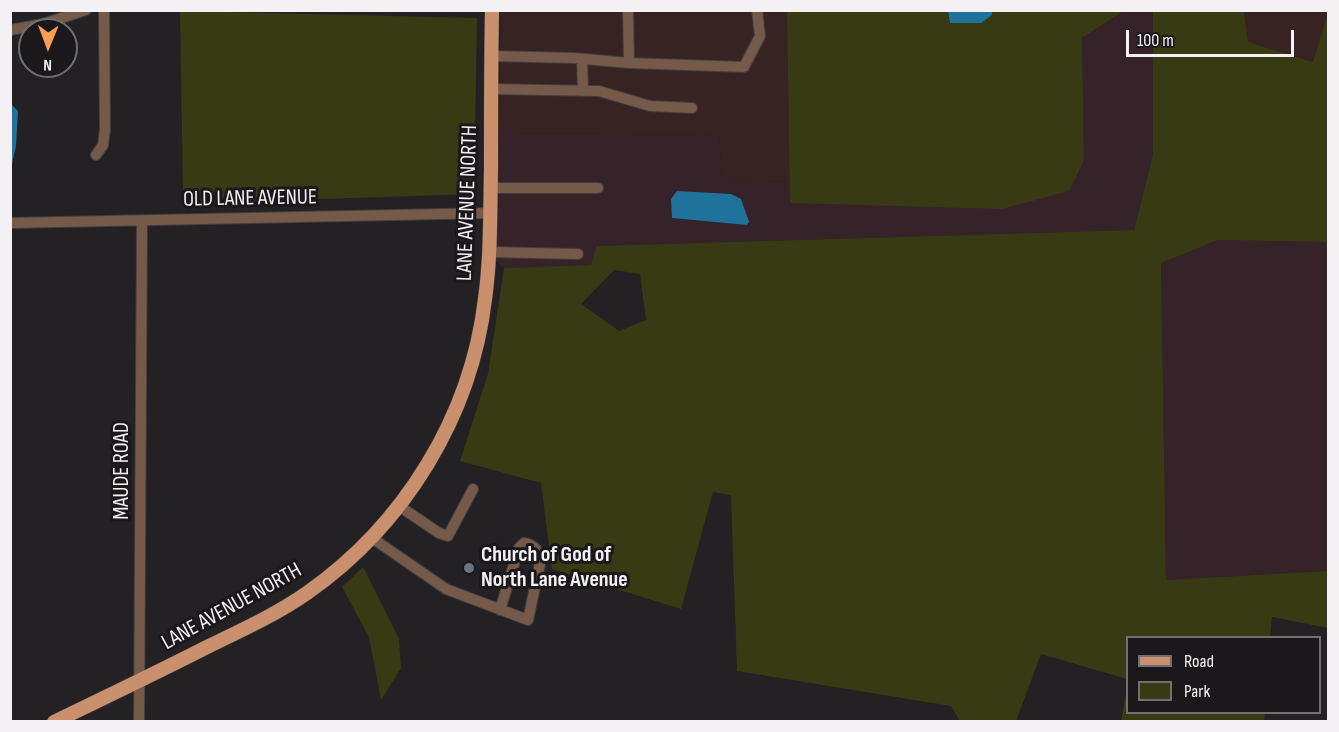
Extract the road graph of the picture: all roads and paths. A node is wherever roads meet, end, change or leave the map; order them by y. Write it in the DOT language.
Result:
graph roads {
  1 [pos="86,10"];
  2 [pos="104,10"];
  3 [pos="492,10"];
  4 [pos="628,10"];
  5 [pos="757,10"];
  6 [pos="10,30"];
  7 [pos="492,56"];
  8 [pos="582,59"];
  9 [pos="629,63"];
  10 [pos="491,89"];
  11 [pos="583,91"];
  12 [pos="692,108"];
  13 [pos="96,155"];
  14 [pos="490,188"];
  15 [pos="598,188"];
  16 [pos="490,213"];
  17 [pos="142,221"];
  18 [pos="10,223"];
  19 [pos="490,252"];
  20 [pos="579,254"];
  21 [pos="473,489"];
  22 [pos="399,506"];
  23 [pos="372,538"];
  24 [pos="500,610"];
  25 [pos="140,680"];
  26 [pos="54,722"];
  27 [pos="140,722"];
  1 -- 6 [label="street"];
  2 -- 13 [label="street"];
  3 -- 7 [label="main road, LANE AVENUE NORTH"];
  4 -- 9 [label="street"];
  5 -- 9 [label="street"];
  7 -- 8 [label="street"];
  7 -- 10 [label="main road, LANE AVENUE NORTH"];
  8 -- 9 [label="street"];
  8 -- 11 [label="street"];
  10 -- 11 [label="street"];
  10 -- 14 [label="main road, LANE AVENUE NORTH"];
  11 -- 12 [label="street"];
  14 -- 15 [label="street"];
  14 -- 16 [label="main road, LANE AVENUE NORTH"];
  16 -- 17 [label="street, OLD LANE AVENUE"];
  16 -- 19 [label="main road, LANE AVENUE NORTH"];
  17 -- 18 [label="street, OLD LANE AVENUE"];
  17 -- 25 [label="street, MAUDE ROAD"];
  19 -- 20 [label="street"];
  19 -- 22 [label="main road, LANE AVENUE NORTH"];
  21 -- 22 [label="street"];
  22 -- 23 [label="main road, LANE AVENUE NORTH"];
  23 -- 24 [label="street"];
  23 -- 25 [label="main road, LANE AVENUE NORTH"];
  24 -- 24 [label="street"];
  25 -- 26 [label="main road, LANE AVENUE NORTH"];
  25 -- 27 [label="street, MAUDE ROAD"];
}
